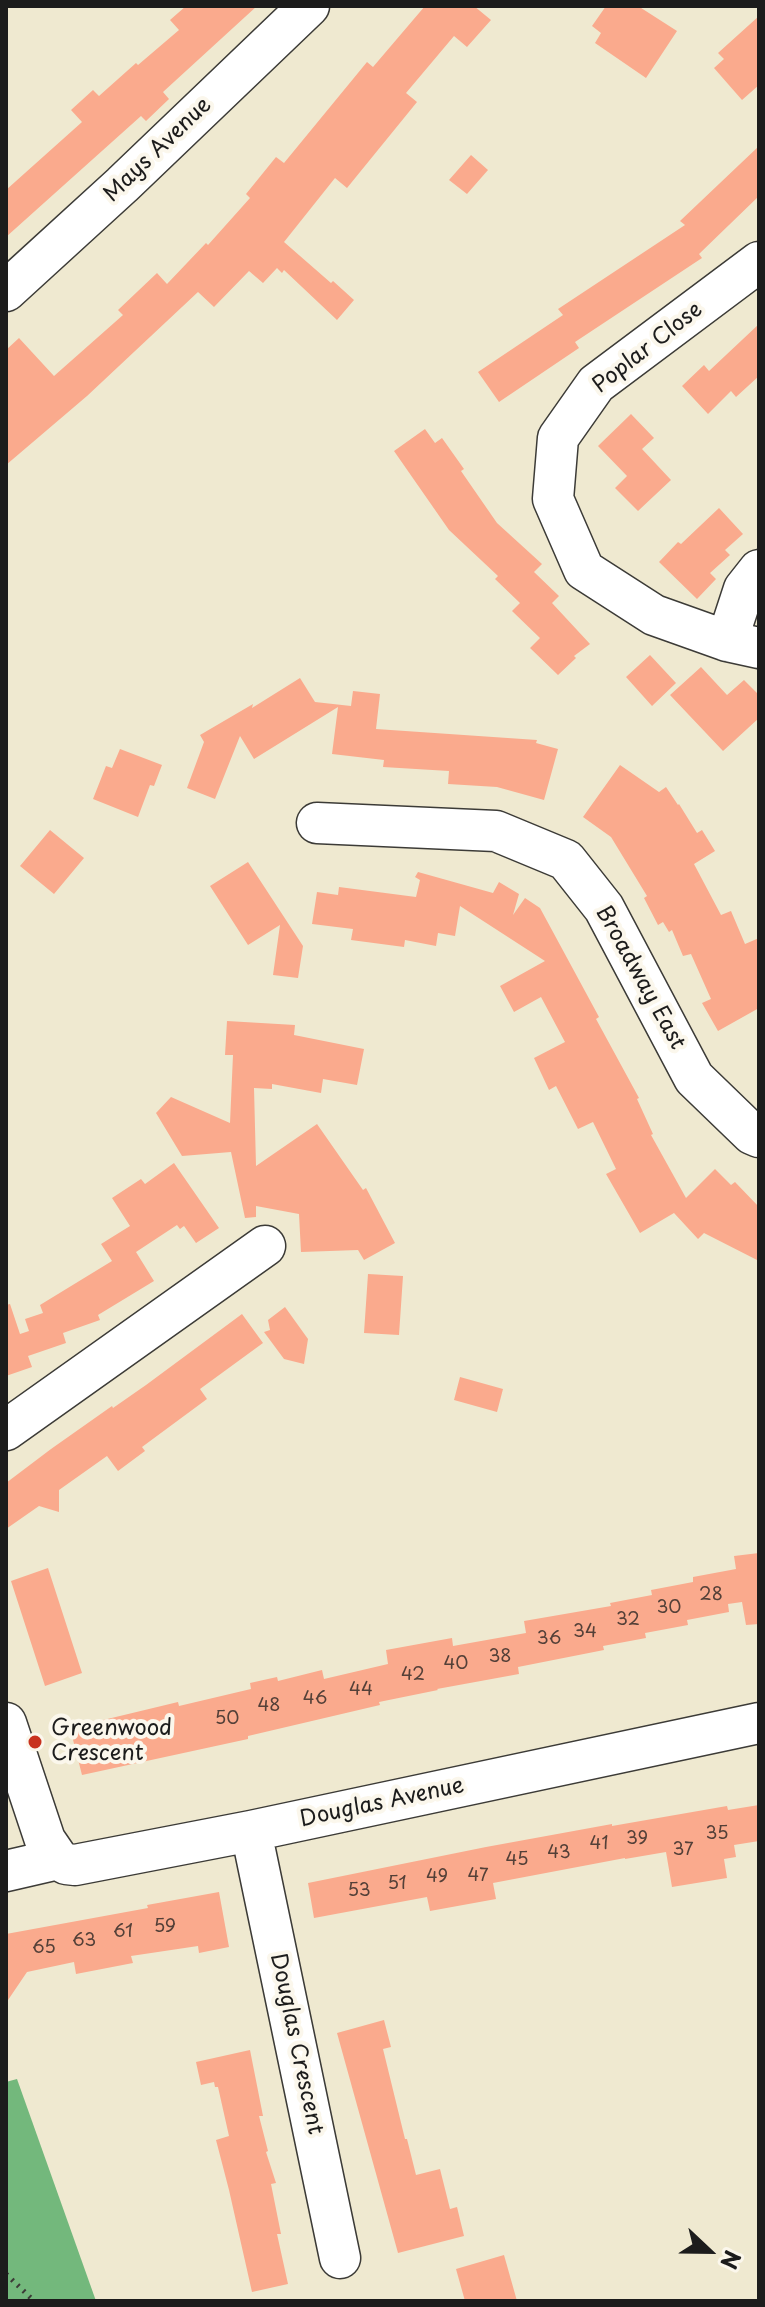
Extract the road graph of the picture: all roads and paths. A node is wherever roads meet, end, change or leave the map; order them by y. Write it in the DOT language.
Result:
graph roads {
  1 [pos="309,6"];
  2 [pos="759,262"];
  3 [pos="6,291"];
  4 [pos="759,570"];
  5 [pos="743,645"];
  6 [pos="317,823"];
  7 [pos="759,1137"];
  8 [pos="265,1246"];
  9 [pos="6,1430"];
  10 [pos="6,1723"];
  11 [pos="759,1723"];
  12 [pos="251,1831"];
  13 [pos="58,1859"];
  14 [pos="6,1871"];
  15 [pos="340,2258"];
  16 [pos="6,2274"];
  17 [pos="34,2301"];
  1 -- 3 [label="street, Mays Avenue"];
  2 -- 5 [label="street, Poplar Close"];
  4 -- 5 [label="street, Poplar Close"];
  6 -- 7 [label="street, Broadway East"];
  8 -- 9 [label="street"];
  10 -- 13 [label="street"];
  11 -- 12 [label="street, Douglas Avenue"];
  12 -- 13 [label="street, Douglas Avenue"];
  12 -- 15 [label="street, Douglas Crescent"];
  13 -- 14 [label="street, Douglas Avenue"];
  16 -- 17 [label="path"];
}
